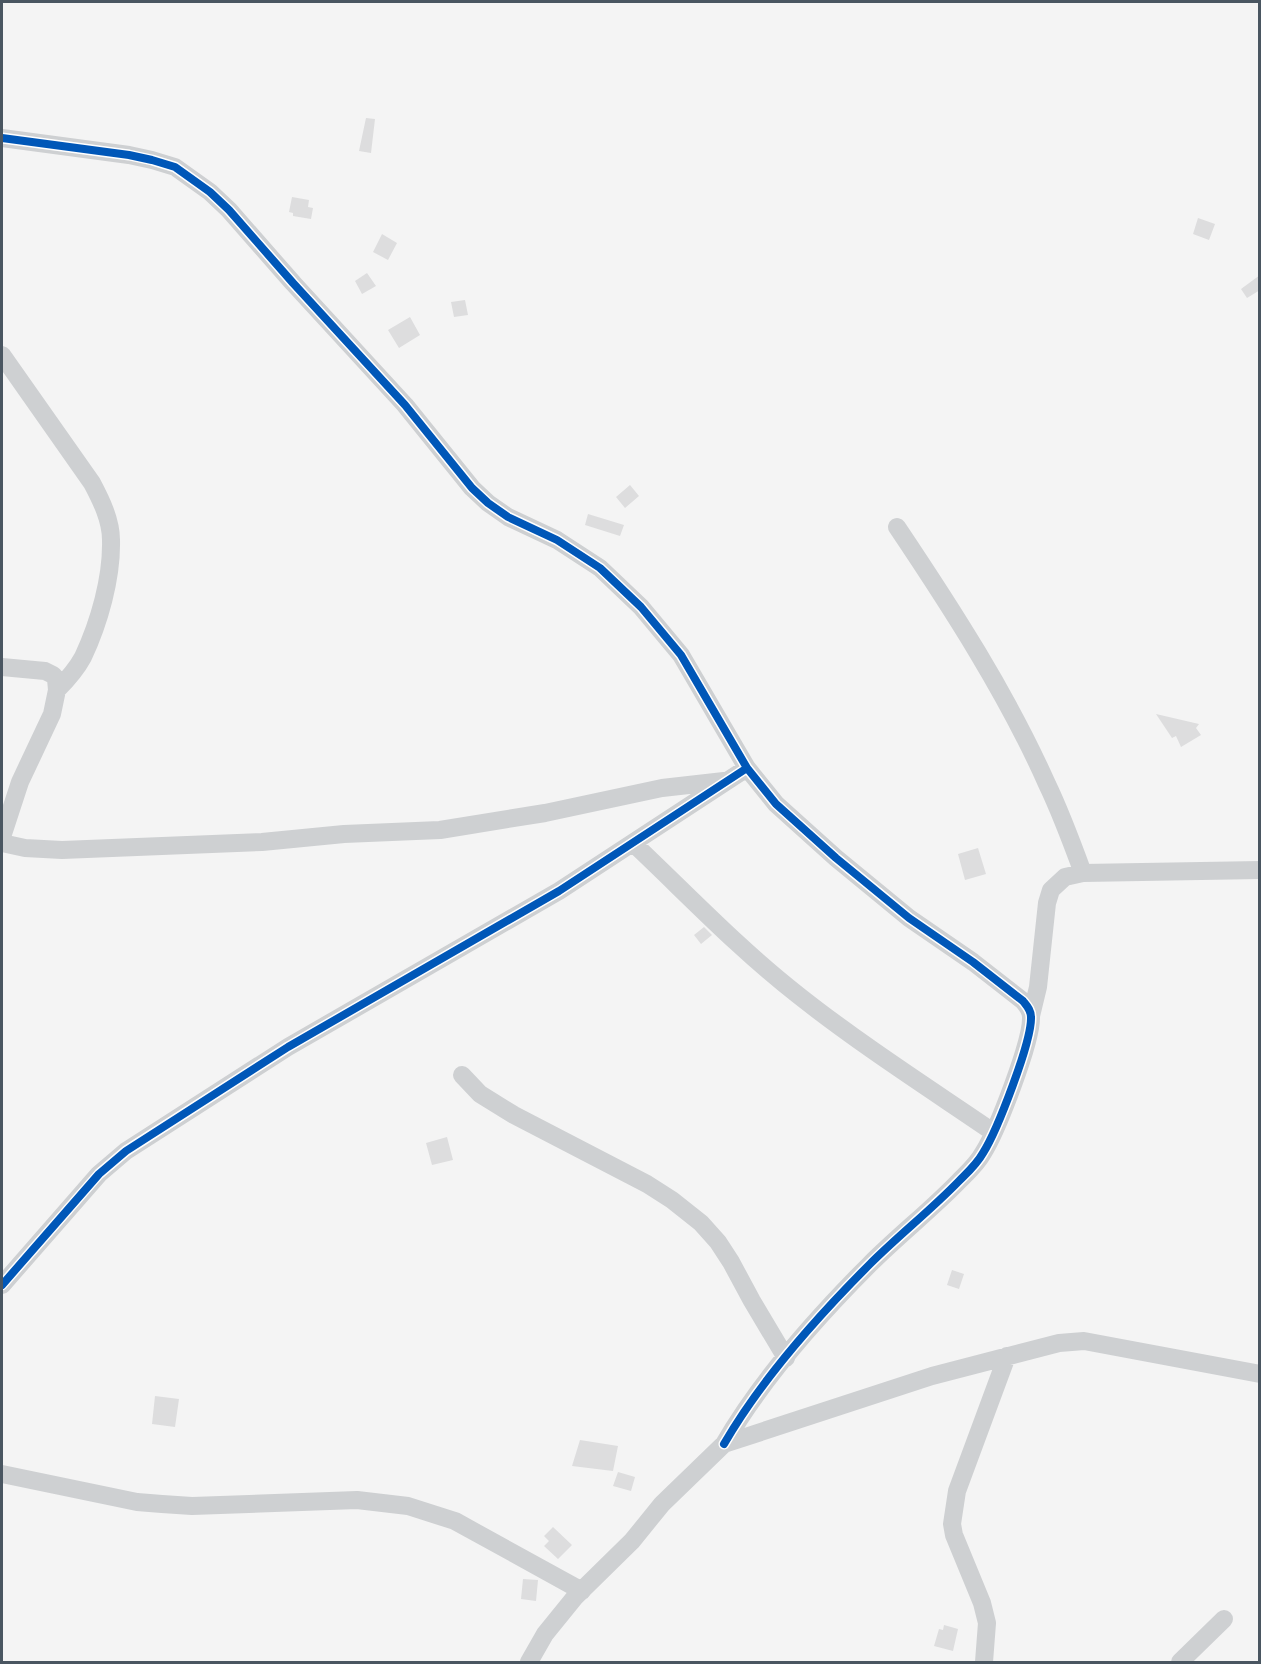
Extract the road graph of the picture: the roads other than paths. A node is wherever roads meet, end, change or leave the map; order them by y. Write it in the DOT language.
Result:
graph roads {
  1 [pos="2,138"];
  2 [pos="2,355"];
  3 [pos="897,527"];
  4 [pos="2,668"];
  5 [pos="57,690"];
  6 [pos="747,768"];
  7 [pos="728,781"];
  8 [pos="2,837"];
  9 [pos="2,843"];
  10 [pos="633,843"];
  11 [pos="1260,870"];
  12 [pos="1083,873"];
  13 [pos="1031,1016"];
  14 [pos="462,1075"];
  15 [pos="993,1132"];
  16 [pos="2,1285"];
  17 [pos="1007,1356"];
  18 [pos="786,1358"];
  19 [pos="1260,1374"];
  20 [pos="724,1444"];
  21 [pos="2,1474"];
  22 [pos="582,1590"];
  23 [pos="1224,1619"];
  24 [pos="529,1662"];
  25 [pos="984,1662"];
  26 [pos="1180,1662"];
  1 -- 6 [label="street"];
  2 -- 5 [label="street"];
  3 -- 12 [label="street"];
  4 -- 5 [label="street"];
  5 -- 8 [label="street"];
  6 -- 7 [label="street"];
  6 -- 13 [label="street"];
  7 -- 9 [label="street"];
  7 -- 10 [label="street"];
  10 -- 15 [label="street"];
  10 -- 16 [label="street"];
  11 -- 12 [label="street"];
  12 -- 13 [label="street"];
  13 -- 15 [label="street"];
  14 -- 18 [label="street"];
  15 -- 18 [label="street"];
  17 -- 19 [label="street"];
  17 -- 20 [label="street"];
  17 -- 25 [label="street"];
  18 -- 20 [label="street"];
  20 -- 22 [label="street"];
  21 -- 22 [label="street"];
  22 -- 24 [label="street"];
  23 -- 26 [label="street"];
}
